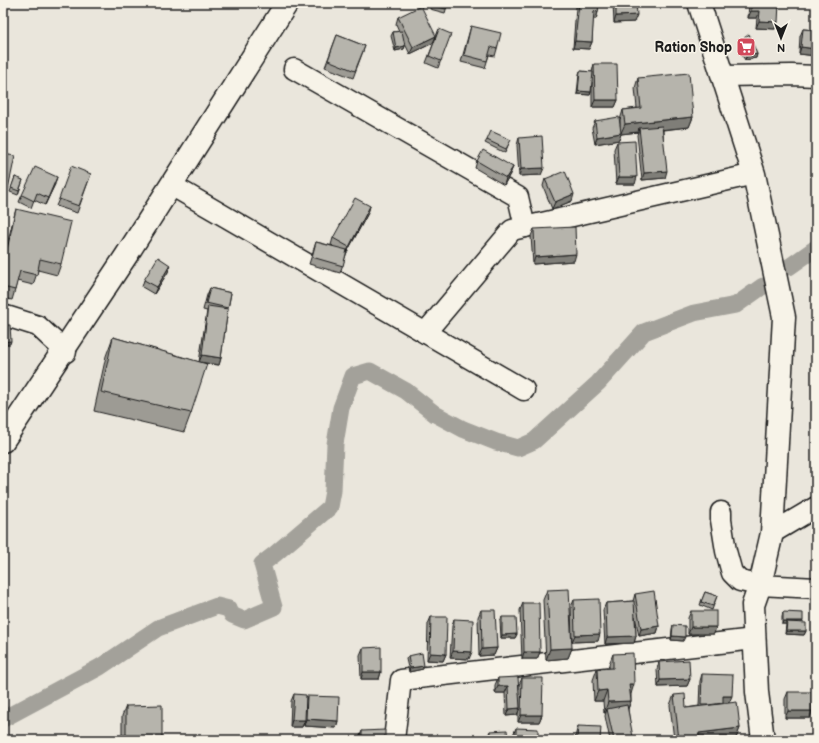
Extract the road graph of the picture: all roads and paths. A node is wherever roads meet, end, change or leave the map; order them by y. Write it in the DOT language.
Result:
graph roads {
  1 [pos="287,3"];
  2 [pos="699,3"];
  3 [pos="294,69"];
  4 [pos="723,76"];
  5 [pos="816,76"];
  6 [pos="754,174"];
  7 [pos="171,185"];
  8 [pos="525,227"];
  9 [pos="3,315"];
  10 [pos="425,333"];
  11 [pos="65,351"];
  12 [pos="524,390"];
  13 [pos="3,441"];
  14 [pos="816,507"];
  15 [pos="721,512"];
  16 [pos="772,533"];
  17 [pos="760,585"];
  18 [pos="816,588"];
  19 [pos="754,639"];
  20 [pos="394,740"];
  21 [pos="763,740"];
  1 -- 7 [label="street"];
  2 -- 4 [label="street"];
  3 -- 8 [label="street"];
  4 -- 5 [label="street"];
  4 -- 6 [label="street"];
  6 -- 8 [label="street"];
  6 -- 16 [label="street"];
  7 -- 10 [label="street"];
  7 -- 11 [label="street"];
  8 -- 10 [label="street"];
  9 -- 11 [label="street"];
  10 -- 12 [label="street"];
  11 -- 13 [label="street"];
  14 -- 16 [label="street"];
  15 -- 17 [label="street"];
  16 -- 17 [label="street"];
  17 -- 18 [label="street"];
  17 -- 19 [label="street"];
  19 -- 20 [label="street"];
  19 -- 21 [label="street"];
}
